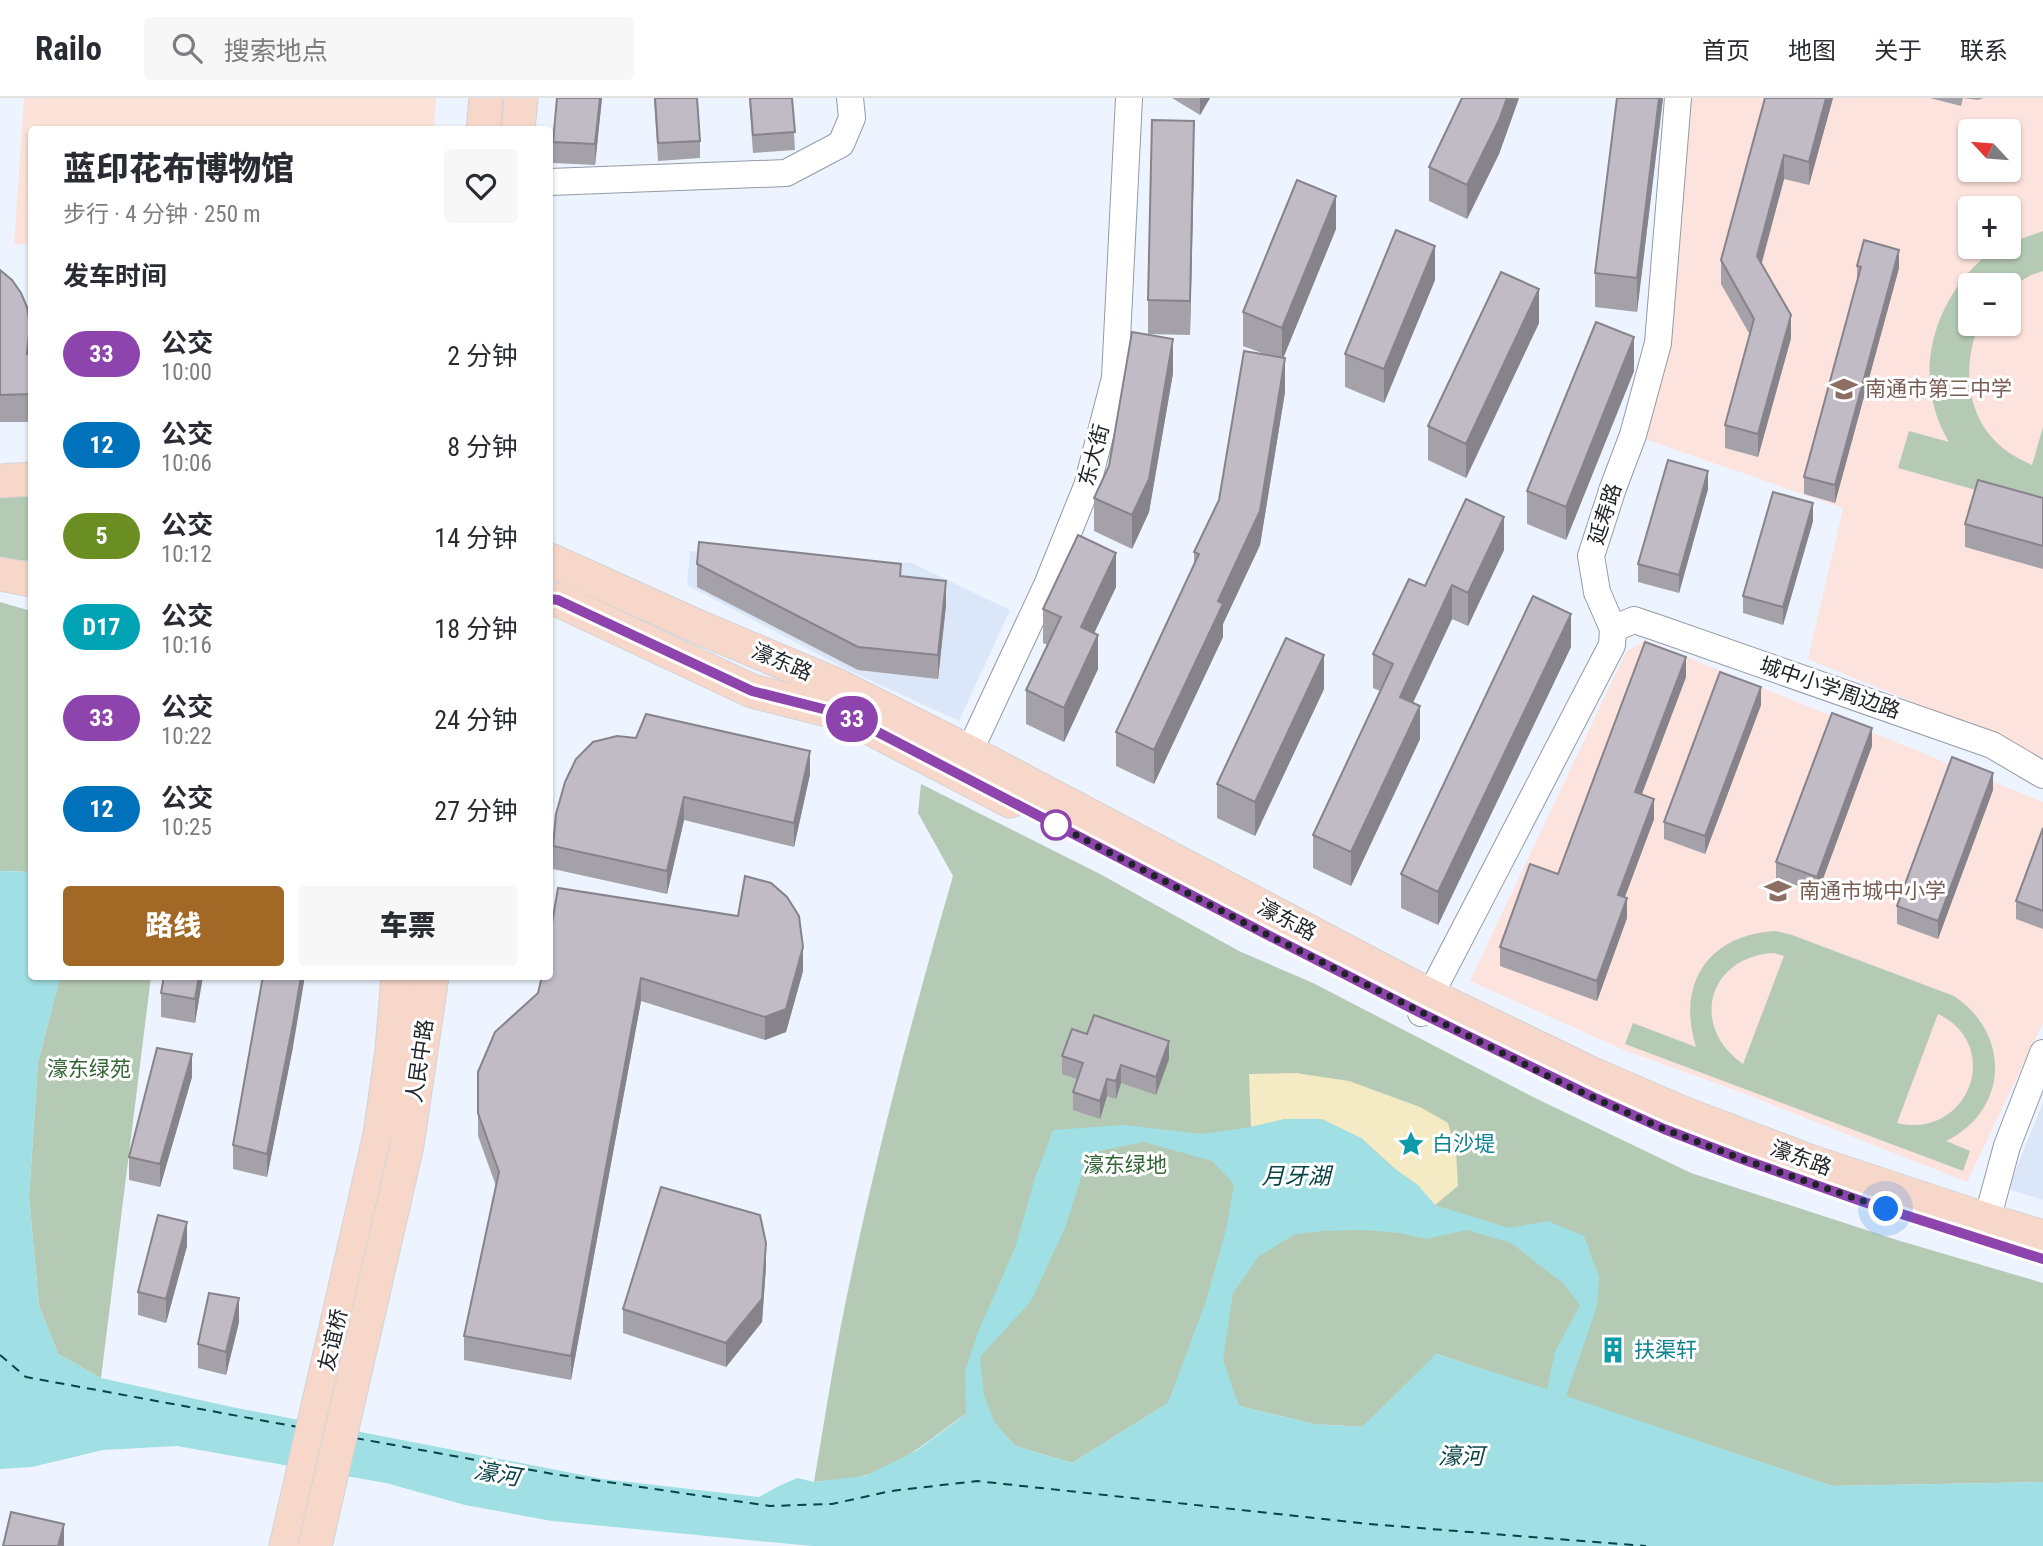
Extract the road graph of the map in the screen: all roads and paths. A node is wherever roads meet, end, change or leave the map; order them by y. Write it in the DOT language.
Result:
graph roads {
  1 [pos="486,98"];
  2 [pos="521,98"];
  3 [pos="850,98"];
  4 [pos="1129,98"];
  5 [pos="1678,98"];
  6 [pos="482,126"];
  7 [pos="518,126"];
  8 [pos="553,182"];
  9 [pos="28,479"];
  10 [pos="0,481"];
  11 [pos="553,561"];
  12 [pos="0,574"];
  13 [pos="28,579"];
  14 [pos="553,599"];
  15 [pos="1613,629"];
  16 [pos="972,768"];
  17 [pos="2043,775"];
  18 [pos="398,980"];
  19 [pos="432,980"];
  20 [pos="1426,1004"];
  21 [pos="2043,1053"];
  22 [pos="394,1140"];
  23 [pos="1987,1220"];
  24 [pos="2043,1237"];
  25 [pos="2043,1259"];
  26 [pos="286,1546"];
  27 [pos="315,1546"];
  1 -- 6 [label="main road"];
  2 -- 7 [label="main road"];
  3 -- 8 [label="street"];
  4 -- 16 [label="street, 东大街"];
  5 -- 15 [label="street, 延寿路"];
  9 -- 10 [label="main road"];
  11 -- 16 [label="main road, 濠东路"];
  12 -- 13 [label="main road"];
  14 -- 16 [label="main road, 濠东路"];
  15 -- 17 [label="street, 城中小学周边路"];
  15 -- 20 [label="street"];
  16 -- 20 [label="main road, 濠东路"];
  18 -- 22 [label="main road, 人民中路"];
  19 -- 22 [label="main road, 人民中路"];
  20 -- 23 [label="main road, 濠东路"];
  20 -- 25 [label="main road, 濠东路"];
  21 -- 23 [label="street"];
  22 -- 26 [label="main road, 友谊桥"];
  22 -- 27 [label="main road, 友谊桥, bridge"];
  23 -- 24 [label="main road, 濠东路"];
}
